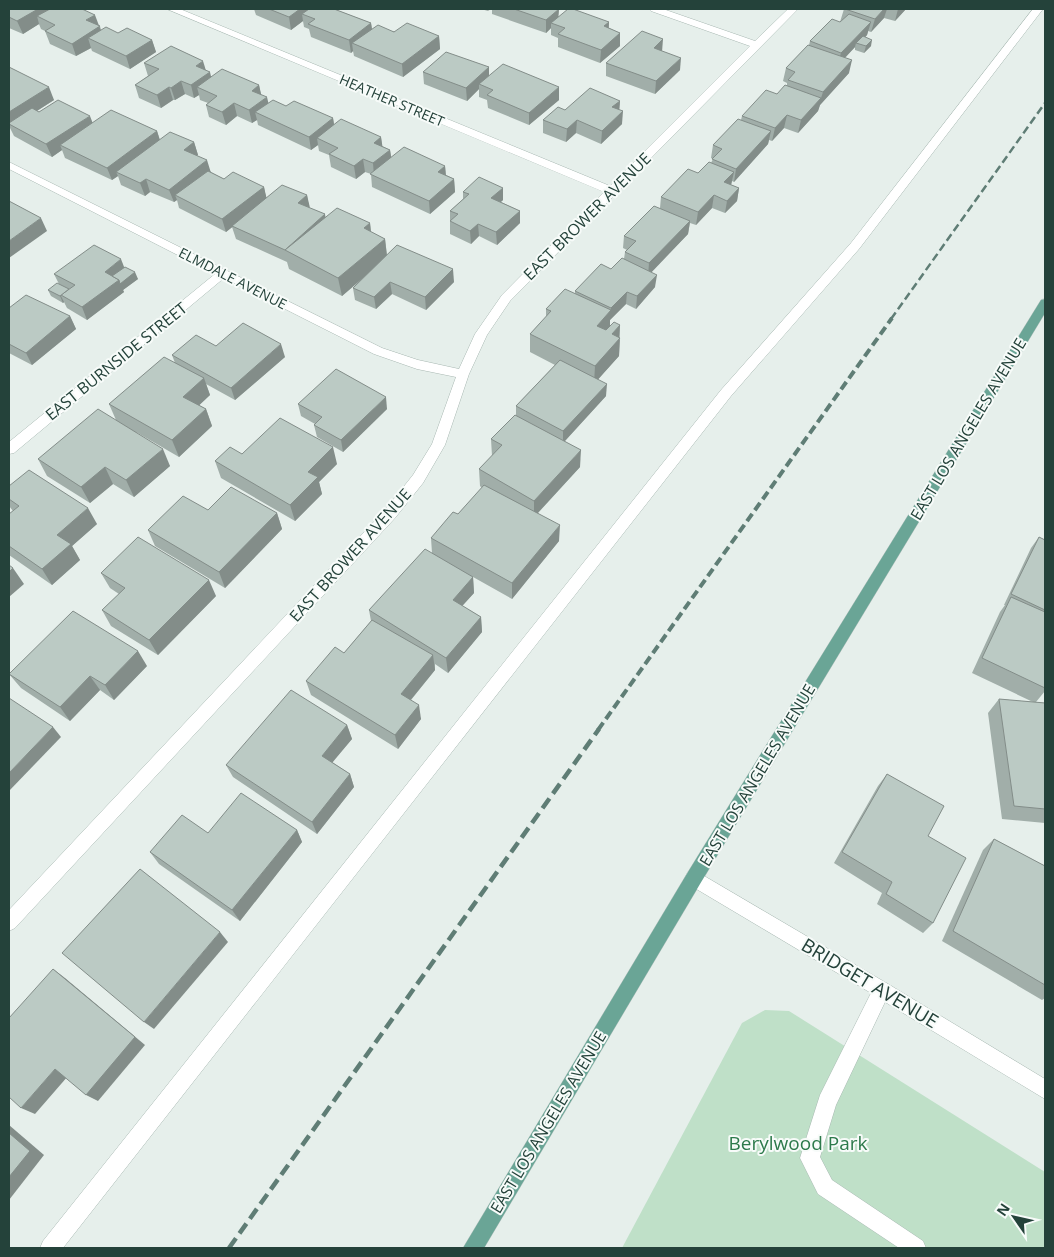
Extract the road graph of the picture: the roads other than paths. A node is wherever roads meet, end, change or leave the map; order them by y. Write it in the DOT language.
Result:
graph roads {
  1 [pos="172,9"];
  2 [pos="654,9"];
  3 [pos="793,9"];
  4 [pos="1038,9"];
  5 [pos="757,45"];
  6 [pos="9,165"];
  7 [pos="611,192"];
  8 [pos="223,273"];
  9 [pos="1045,303"];
  10 [pos="464,374"];
  11 [pos="9,448"];
  12 [pos="694,878"];
  13 [pos="9,922"];
  14 [pos="882,990"];
  15 [pos="1045,1090"];
  16 [pos="50,1248"];
  17 [pos="472,1248"];
  18 [pos="916,1248"];
  1 -- 7 [label="street, HEATHER STREET"];
  2 -- 5 [label="street"];
  3 -- 5 [label="street, EAST BROWER AVENUE"];
  4 -- 16 [label="street"];
  5 -- 7 [label="street, EAST BROWER AVENUE"];
  6 -- 8 [label="street, ELMDALE AVENUE"];
  7 -- 10 [label="street, EAST BROWER AVENUE"];
  8 -- 10 [label="street, ELMDALE AVENUE"];
  8 -- 11 [label="street, EAST BURNSIDE STREET"];
  9 -- 12 [label="main road, EAST LOS ANGELES AVENUE"];
  10 -- 13 [label="street, EAST BROWER AVENUE"];
  12 -- 14 [label="street, BRIDGET AVENUE"];
  12 -- 17 [label="main road, EAST LOS ANGELES AVENUE"];
  14 -- 15 [label="street, BRIDGET AVENUE"];
  14 -- 18 [label="street"];
}
